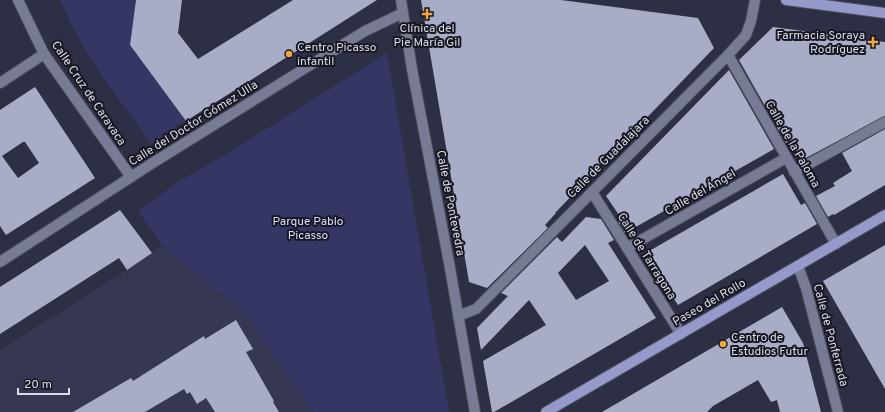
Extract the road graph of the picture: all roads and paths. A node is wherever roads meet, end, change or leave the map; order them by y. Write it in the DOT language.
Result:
graph roads {
  1 [pos="18,0"];
  2 [pos="401,0"];
  3 [pos="755,0"];
  4 [pos="786,0"];
  5 [pos="403,13"];
  6 [pos="885,13"];
  7 [pos="44,54"];
  8 [pos="728,56"];
  9 [pos="0,83"];
  10 [pos="885,122"];
  11 [pos="786,158"];
  12 [pos="794,172"];
  13 [pos="131,177"];
  14 [pos="592,192"];
  15 [pos="885,215"];
  16 [pos="836,244"];
  17 [pos="627,248"];
  18 [pos="0,262"];
  19 [pos="798,266"];
  20 [pos="458,316"];
  21 [pos="681,334"];
  22 [pos="475,412"];
  23 [pos="546,412"];
  24 [pos="838,412"];
  1 -- 7 [label="street, Calle Cruz de Caravaca"];
  2 -- 5 [label="street, Calle de Pontevedra"];
  3 -- 8 [label="street, Calle de Guadalajara"];
  4 -- 6 [label="main road"];
  5 -- 13 [label="street, Calle del Doctor Gómez Ulla"];
  5 -- 20 [label="street, Calle de Pontevedra"];
  7 -- 9 [label="street"];
  7 -- 13 [label="street, Calle Cruz de Caravaca"];
  8 -- 11 [label="street, Calle de la Paloma"];
  8 -- 14 [label="street, Calle de Guadalajara"];
  10 -- 12 [label="street"];
  11 -- 12 [label="street, Calle de la Paloma"];
  11 -- 17 [label="street, Calle del Ángel"];
  12 -- 16 [label="street, Calle de la Paloma"];
  13 -- 18 [label="street, Calle del Doctor Gómez Ulla"];
  14 -- 17 [label="street, Calle de Tarragona"];
  14 -- 20 [label="street, Calle de Guadalajara"];
  15 -- 16 [label="main road, Paseo del Rollo"];
  16 -- 19 [label="main road, Paseo del Rollo"];
  17 -- 21 [label="street, Calle de Tarragona"];
  19 -- 21 [label="main road, Paseo del Rollo"];
  19 -- 24 [label="street, Calle de Ponferrada"];
  20 -- 22 [label="street, Calle de Pontevedra"];
  21 -- 23 [label="main road, Paseo del Rollo"];
}
